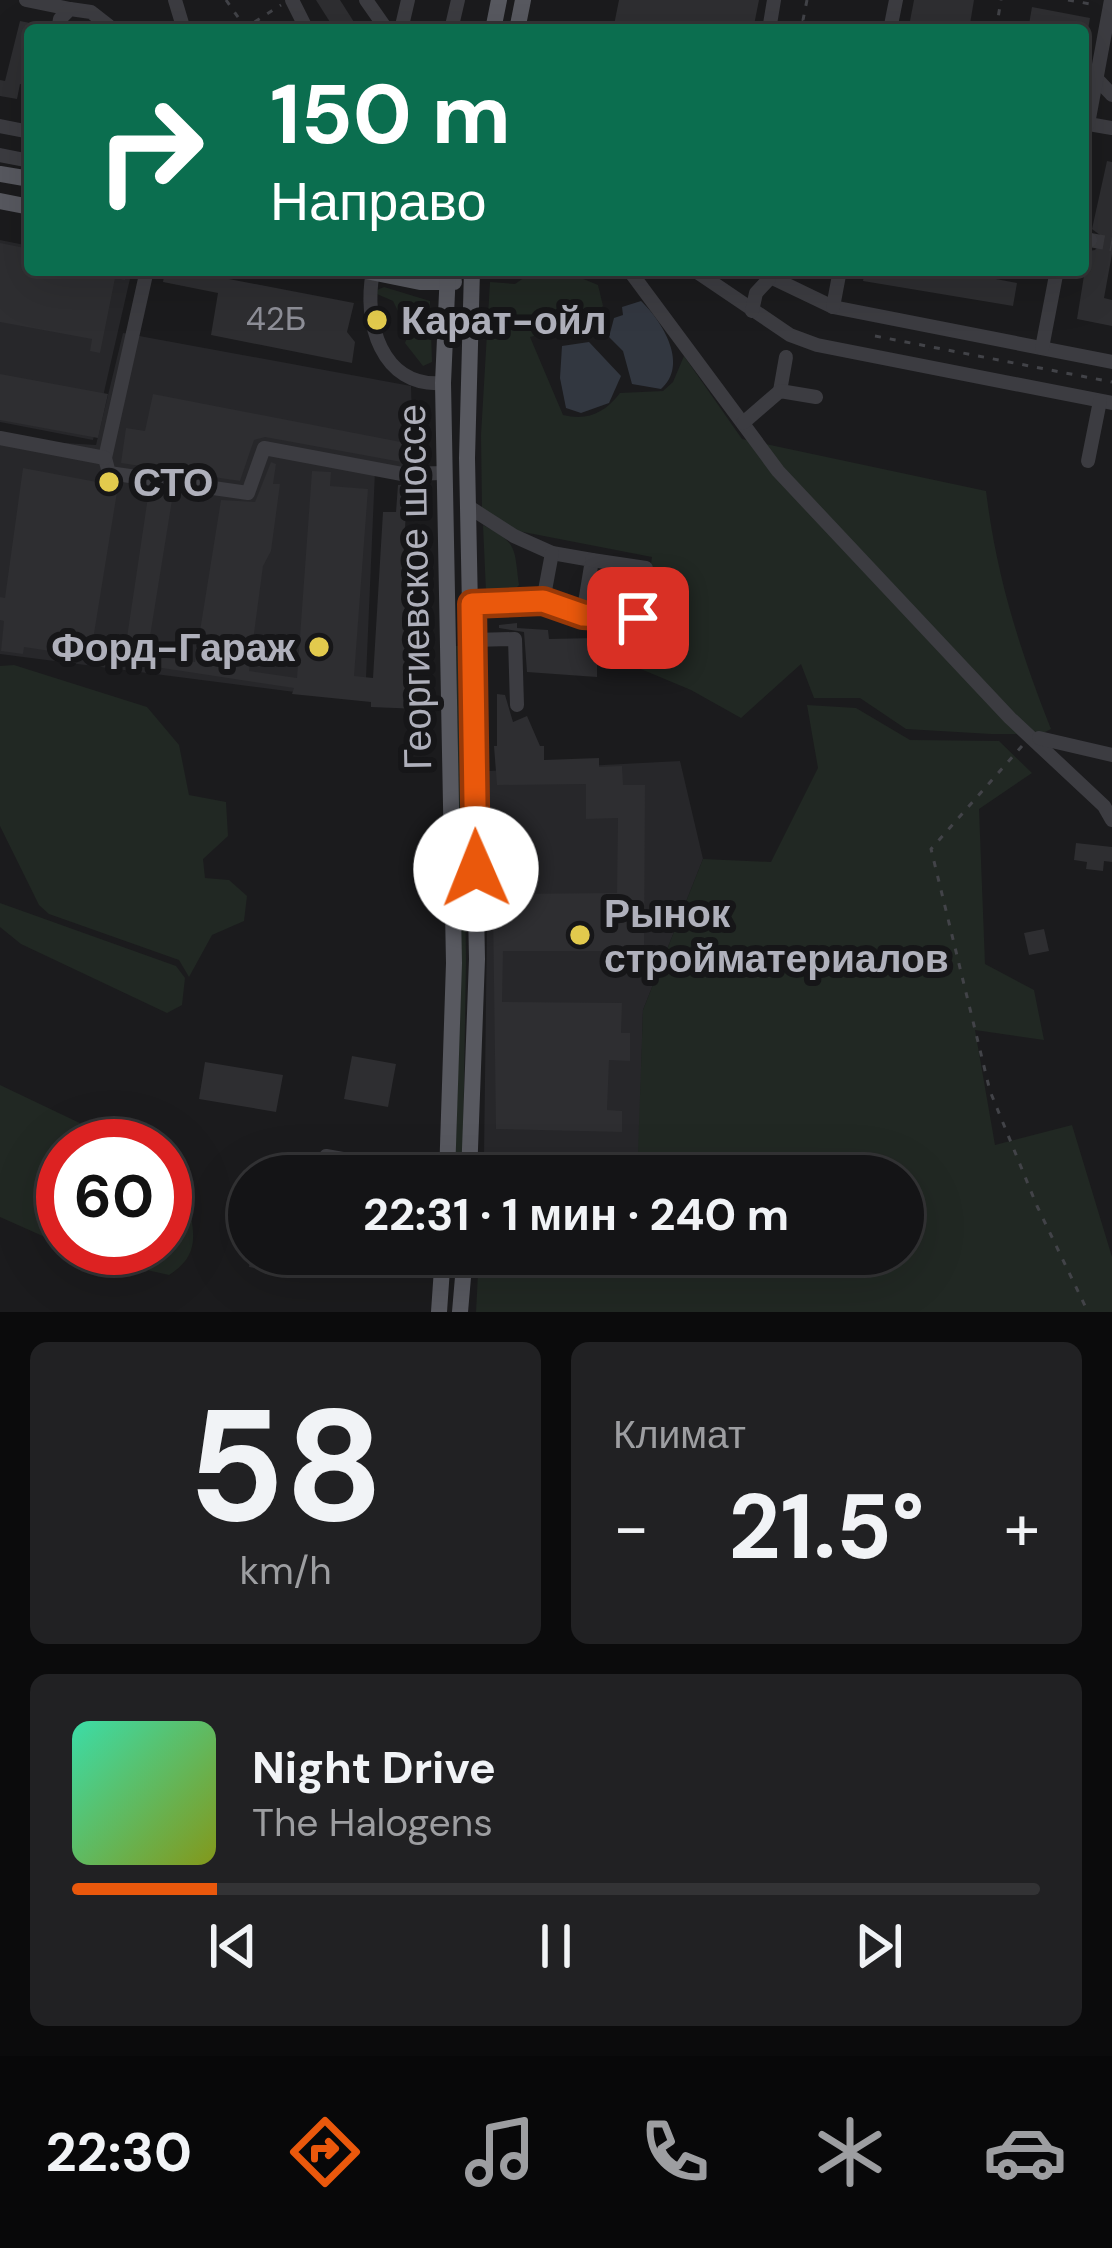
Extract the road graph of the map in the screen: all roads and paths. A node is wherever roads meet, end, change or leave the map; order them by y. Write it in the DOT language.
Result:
graph roads {
  1 [pos="26,0"];
  2 [pos="291,0"];
  3 [pos="807,0"];
  4 [pos="1069,0"];
  5 [pos="1105,3"];
  6 [pos="92,6"];
  7 [pos="70,9"];
  8 [pos="803,20"];
  9 [pos="59,24"];
  10 [pos="253,24"];
  11 [pos="802,24"];
  12 [pos="805,24"];
  13 [pos="1090,77"];
  14 [pos="1112,95"];
  15 [pos="145,276"];
  16 [pos="367,276"];
  17 [pos="476,276"];
  18 [pos="633,276"];
  19 [pos="702,276"];
  20 [pos="762,276"];
  21 [pos="767,276"];
  22 [pos="839,276"];
  23 [pos="1056,276"];
  24 [pos="448,277"];
  25 [pos="833,308"];
  26 [pos="752,311"];
  27 [pos="878,325"];
  28 [pos="875,336"];
  29 [pos="1042,348"];
  30 [pos="872,351"];
  31 [pos="786,357"];
  32 [pos="1112,362"];
  33 [pos="443,382"];
  34 [pos="1112,382"];
  35 [pos="780,392"];
  36 [pos="816,398"];
  37 [pos="1106,402"];
  38 [pos="743,423"];
  39 [pos="0,438"];
  40 [pos="105,458"];
  41 [pos="1088,460"];
  42 [pos="445,473"];
  43 [pos="469,507"];
  44 [pos="552,553"];
  45 [pos="592,560"];
  46 [pos="543,601"];
  47 [pos="472,604"];
  48 [pos="583,615"];
  49 [pos="474,642"];
  50 [pos="450,647"];
  51 [pos="517,705"];
  52 [pos="1033,735"];
  53 [pos="1112,755"];
  54 [pos="1112,820"];
  55 [pos="448,1155"];
  56 [pos="470,1155"];
  57 [pos="442,1275"];
  58 [pos="463,1275"];
  59 [pos="439,1312"];
  60 [pos="460,1312"];
  61 [pos="1088,1312"];
  1 -- 7 [label="street"];
  2 -- 10 [label="path"];
  3 -- 8 [label="path"];
  4 -- 5 [label="path"];
  5 -- 13 [label="street"];
  6 -- 7 [label="street"];
  7 -- 9 [label="street"];
  8 -- 11 [label="path"];
  8 -- 12 [label="path"];
  13 -- 14 [label="street"];
  15 -- 40 [label="street"];
  16 -- 33 [label="street"];
  17 -- 43 [label="main road, Георгиевское шоссе"];
  18 -- 38 [label="street"];
  19 -- 26 [label="street"];
  20 -- 26 [label="street"];
  21 -- 25 [label="street"];
  22 -- 25 [label="street"];
  23 -- 29 [label="street"];
  24 -- 33 [label="main road, Георгиевское шоссе"];
  25 -- 29 [label="street"];
  26 -- 37 [label="street"];
  27 -- 28 [label="path"];
  28 -- 30 [label="path"];
  28 -- 34 [label="path"];
  29 -- 32 [label="street"];
  31 -- 35 [label="street"];
  33 -- 42 [label="main road, Георгиевское шоссе"];
  35 -- 36 [label="street"];
  35 -- 38 [label="street"];
  37 -- 41 [label="street"];
  38 -- 52 [label="street"];
  39 -- 40 [label="street"];
  40 -- 42 [label="street"];
  42 -- 50 [label="main road, Георгиевское шоссе"];
  43 -- 44 [label="street"];
  43 -- 47 [label="main road, Георгиевское шоссе"];
  44 -- 45 [label="street"];
  44 -- 46 [label="street"];
  45 -- 48 [label="street"];
  45 -- 48 [label="street"];
  46 -- 47 [label="street"];
  46 -- 48 [label="street"];
  47 -- 49 [label="main road, Георгиевское шоссе"];
  49 -- 50 [label="street"];
  49 -- 51 [label="street"];
  49 -- 56 [label="main road, Георгиевское шоссе"];
  50 -- 55 [label="main road, Георгиевское шоссе"];
  52 -- 53 [label="street"];
  52 -- 54 [label="street"];
  52 -- 61 [label="path"];
  57 -- 59 [label="main road"];
  58 -- 60 [label="main road"];
}
